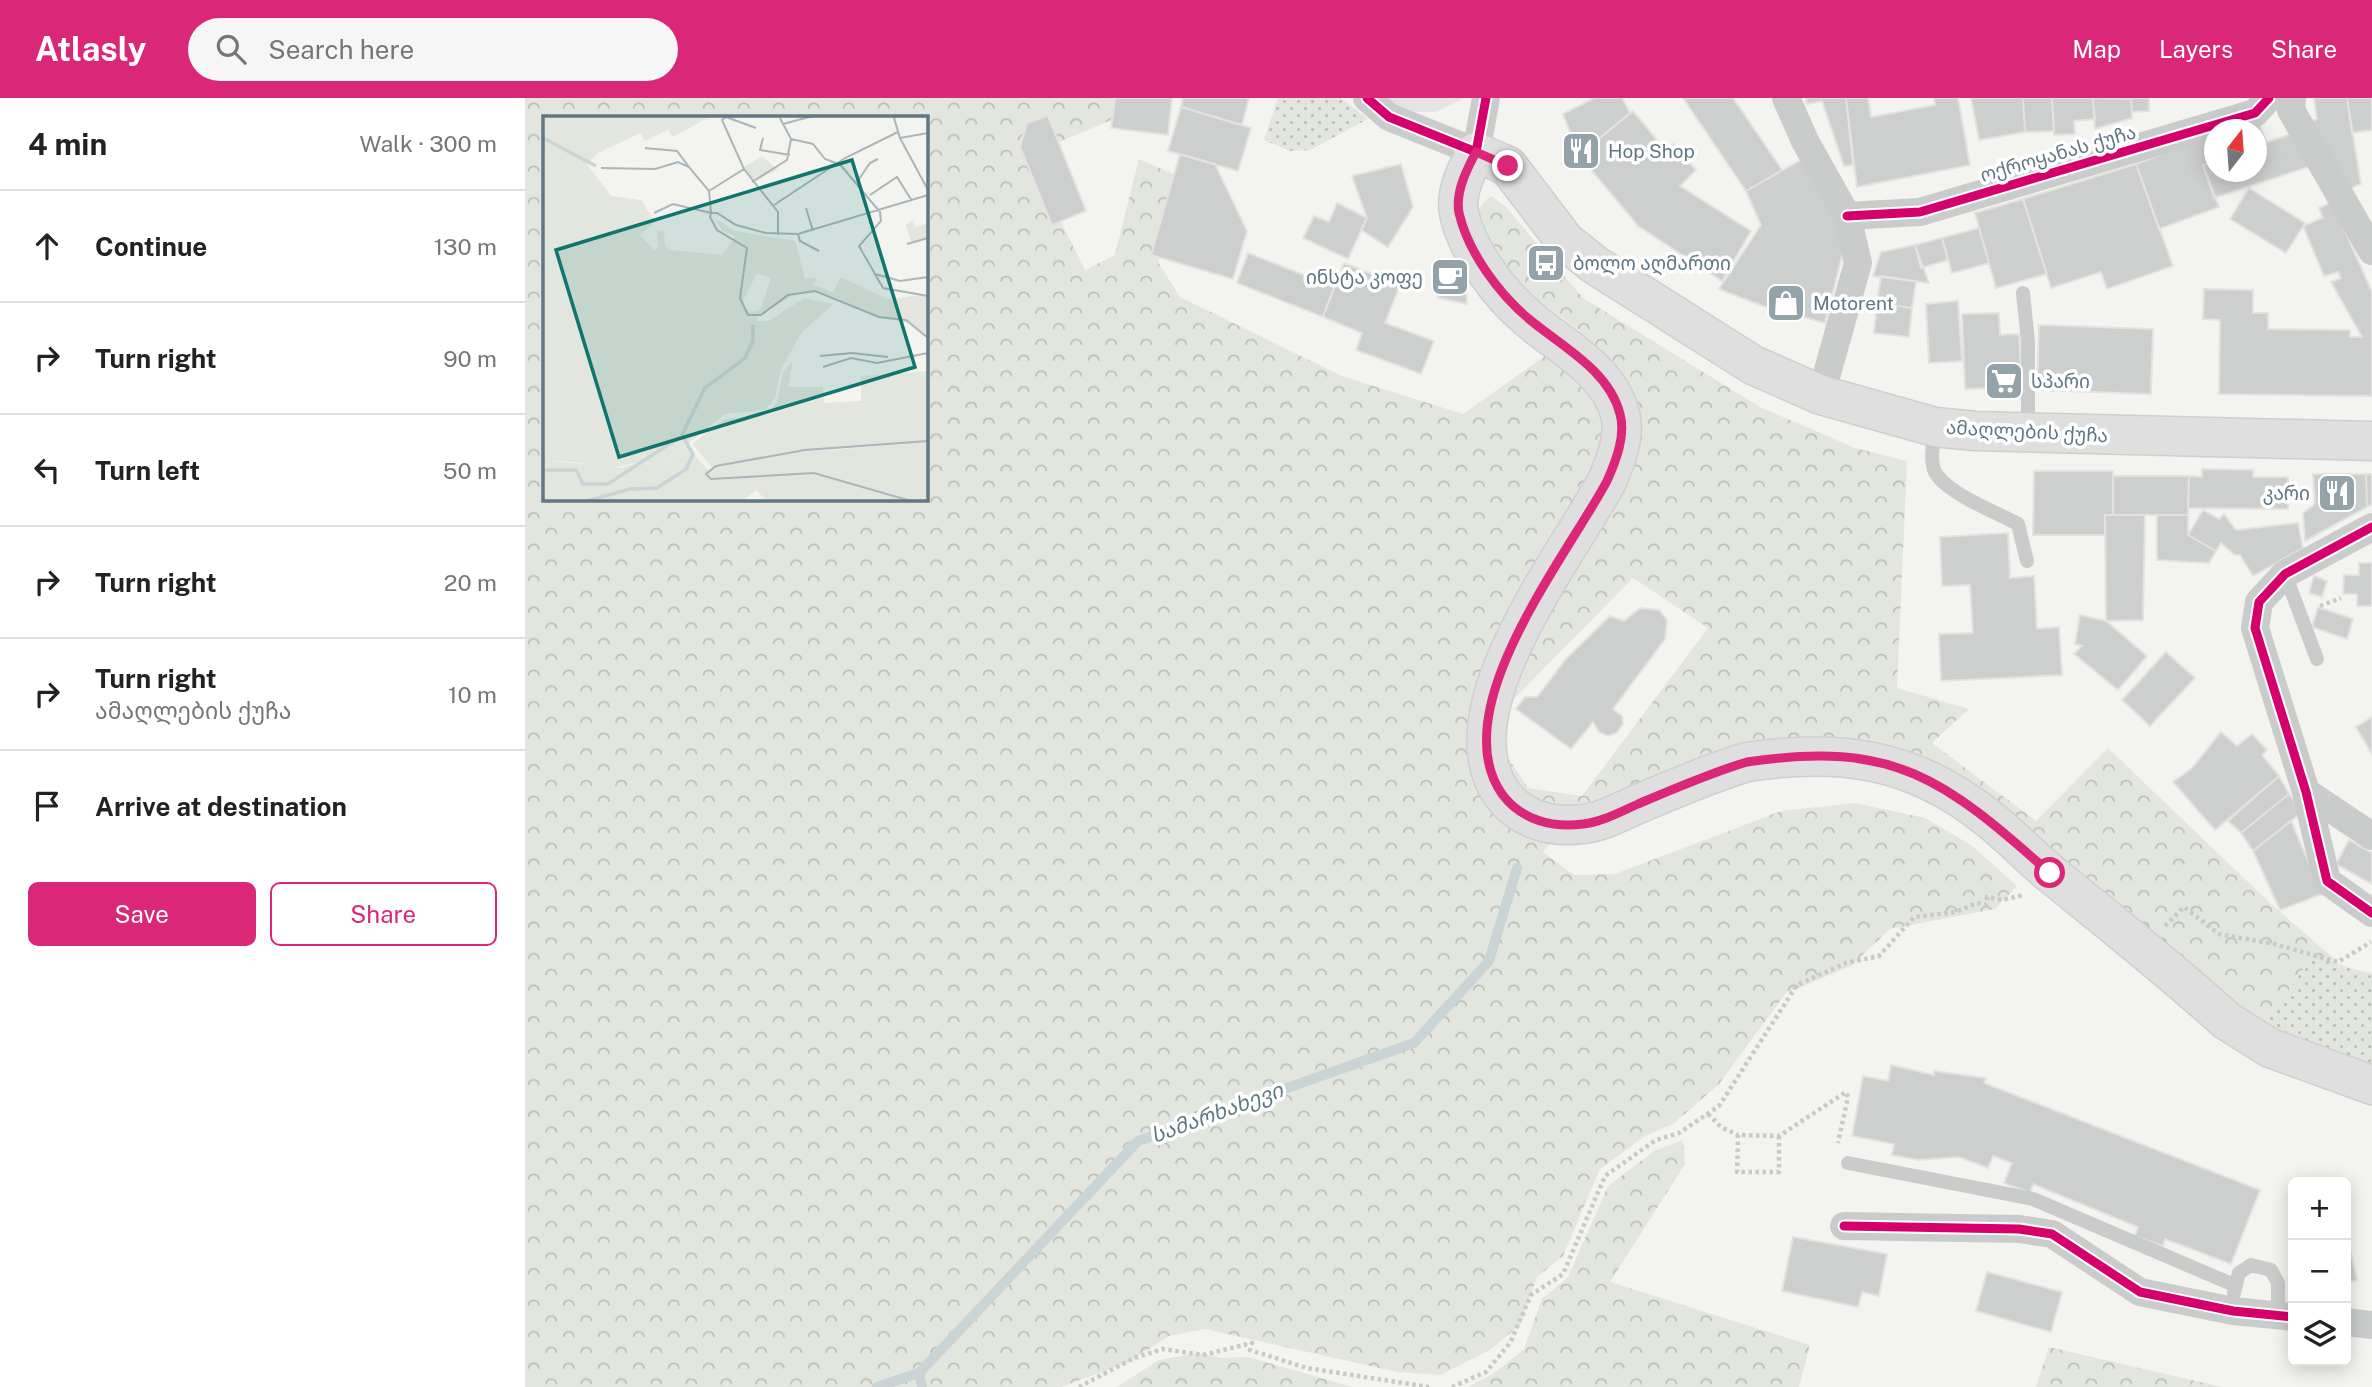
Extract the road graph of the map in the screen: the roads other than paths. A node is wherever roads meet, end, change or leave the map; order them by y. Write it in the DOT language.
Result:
graph roads {
  1 [pos="1367,98"];
  2 [pos="1486,98"];
  3 [pos="1786,98"];
  4 [pos="2269,98"];
  5 [pos="2292,98"];
  6 [pos="1476,152"];
  7 [pos="1847,216"];
  8 [pos="2369,239"];
  9 [pos="2023,293"];
  10 [pos="1821,395"];
  11 [pos="1935,427"];
  12 [pos="2028,434"];
  13 [pos="2372,441"];
  14 [pos="2372,527"];
  15 [pos="2027,561"];
  16 [pos="2285,574"];
  17 [pos="2317,659"];
  18 [pos="2306,792"];
  19 [pos="2372,836"];
  20 [pos="2372,913"];
  21 [pos="2372,1085"];
  22 [pos="1842,1159"];
  23 [pos="1844,1226"];
  24 [pos="2234,1298"];
  25 [pos="2286,1317"];
  26 [pos="2351,1323"];
  27 [pos="2372,1325"];
  1 -- 6 [label="street"];
  2 -- 6 [label="street"];
  3 -- 7 [label="street"];
  4 -- 7 [label="street, ოქროყანას ქუჩა"];
  5 -- 8 [label="street"];
  6 -- 10 [label="main road, ამაღლების ქუჩა"];
  6 -- 21 [label="main road"];
  7 -- 10 [label="street"];
  9 -- 12 [label="lane"];
  10 -- 11 [label="main road, ამაღლების ქუჩა"];
  11 -- 12 [label="main road, ამაღლების ქუჩა"];
  11 -- 15 [label="lane"];
  12 -- 13 [label="main road, ამაღლების ქუჩა"];
  14 -- 16 [label="street"];
  16 -- 17 [label="lane"];
  16 -- 18 [label="street"];
  18 -- 19 [label="street"];
  18 -- 20 [label="street"];
  22 -- 24 [label="lane"];
  23 -- 24 [label="street"];
  24 -- 25 [label="street"];
  24 -- 25 [label="lane"];
  26 -- 27 [label="street"];
}
